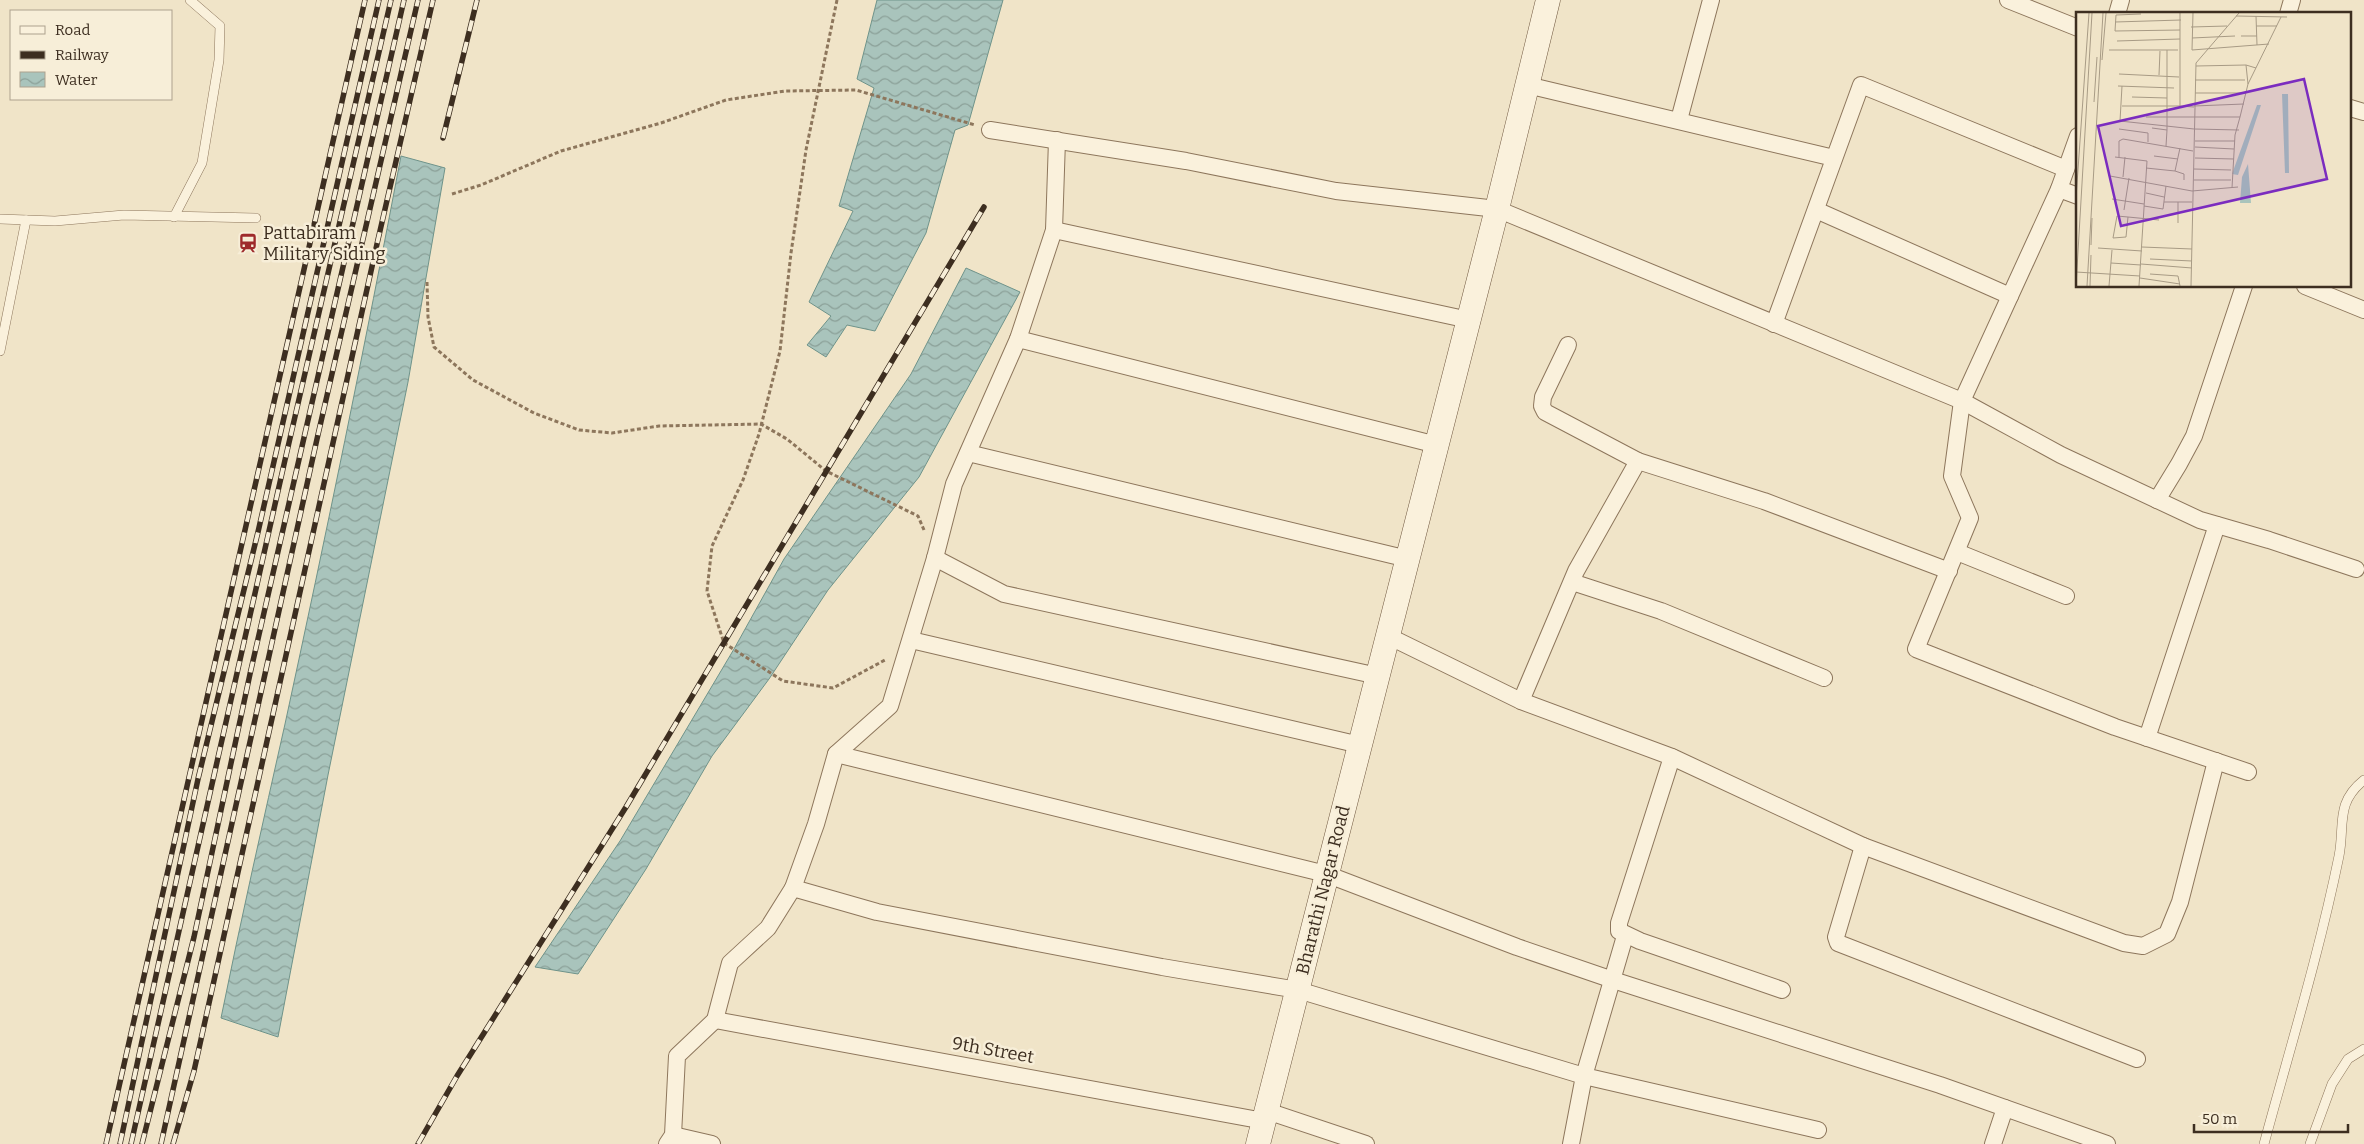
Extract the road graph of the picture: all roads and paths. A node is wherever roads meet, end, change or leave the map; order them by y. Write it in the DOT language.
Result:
graph roads {
  1 [pos="190,0"];
  2 [pos="837,0"];
  3 [pos="1548,0"];
  4 [pos="1711,0"];
  5 [pos="2008,0"];
  6 [pos="2076,27"];
  7 [pos="1527,85"];
  8 [pos="819,92"];
  9 [pos="1679,120"];
  10 [pos="990,130"];
  11 [pos="1057,140"];
  12 [pos="2076,142"];
  13 [pos="1834,158"];
  14 [pos="2066,169"];
  15 [pos="2059,189"];
  16 [pos="452,194"];
  17 [pos="2076,195"];
  18 [pos="1497,209"];
  19 [pos="1816,210"];
  20 [pos="174,217"];
  21 [pos="256,218"];
  22 [pos="0,219"];
  23 [pos="26,220"];
  24 [pos="1054,230"];
  25 [pos="427,282"];
  26 [pos="2243,288"];
  27 [pos="2310,288"];
  28 [pos="2010,296"];
  29 [pos="2364,310"];
  30 [pos="1469,320"];
  31 [pos="1774,324"];
  32 [pos="1018,339"];
  33 [pos="1568,345"];
  34 [pos="0,351"];
  35 [pos="1962,401"];
  36 [pos="761,424"];
  37 [pos="1437,445"];
  38 [pos="968,453"];
  39 [pos="1638,461"];
  40 [pos="2157,500"];
  41 [pos="2218,525"];
  42 [pos="1957,552"];
  43 [pos="935,558"];
  44 [pos="1408,559"];
  45 [pos="2356,569"];
  46 [pos="1949,571"];
  47 [pos="1572,582"];
  48 [pos="2066,596"];
  49 [pos="1388,636"];
  50 [pos="911,640"];
  51 [pos="1378,676"];
  52 [pos="1824,678"];
  53 [pos="1520,701"];
  54 [pos="2147,738"];
  55 [pos="1360,745"];
  56 [pos="836,754"];
  57 [pos="1672,757"];
  58 [pos="2216,761"];
  59 [pos="2248,772"];
  60 [pos="2364,780"];
  61 [pos="1862,846"];
  62 [pos="1326,874"];
  63 [pos="793,888"];
  64 [pos="1625,936"];
  65 [pos="1612,980"];
  66 [pos="1298,990"];
  67 [pos="1782,990"];
  68 [pos="715,1020"];
  69 [pos="2364,1049"];
  70 [pos="2137,1059"];
  71 [pos="1584,1076"];
  72 [pos="2005,1108"];
  73 [pos="1265,1116"];
  74 [pos="1818,1130"];
  75 [pos="670,1139"];
  76 [pos="712,1144"];
  77 [pos="1258,1144"];
  78 [pos="1366,1144"];
  79 [pos="1571,1144"];
  80 [pos="1993,1144"];
  81 [pos="2107,1144"];
  82 [pos="2264,1144"];
  83 [pos="2310,1144"];
  1 -- 20 [label="lane"];
  2 -- 8 [label="path"];
  3 -- 7 [label="main road, Bharathi Nagar Road"];
  4 -- 9 [label="street"];
  5 -- 6 [label="street"];
  7 -- 9 [label="street"];
  7 -- 18 [label="main road, Bharathi Nagar Road"];
  8 -- 10 [label="path"];
  8 -- 16 [label="path"];
  8 -- 36 [label="path"];
  9 -- 13 [label="street"];
  10 -- 11 [label="street"];
  11 -- 18 [label="street"];
  11 -- 24 [label="street"];
  12 -- 14 [label="street"];
  13 -- 14 [label="street"];
  13 -- 19 [label="street"];
  14 -- 15 [label="street"];
  15 -- 17 [label="street"];
  15 -- 28 [label="street"];
  18 -- 30 [label="main road, Bharathi Nagar Road"];
  18 -- 31 [label="street"];
  19 -- 28 [label="street"];
  19 -- 31 [label="street"];
  20 -- 21 [label="lane"];
  20 -- 23 [label="lane"];
  22 -- 23 [label="lane"];
  23 -- 34 [label="lane"];
  24 -- 30 [label="street"];
  24 -- 32 [label="street"];
  25 -- 36 [label="path"];
  26 -- 40 [label="street"];
  27 -- 29 [label="street"];
  28 -- 35 [label="street"];
  30 -- 37 [label="main road, Bharathi Nagar Road"];
  31 -- 35 [label="street"];
  32 -- 37 [label="street"];
  32 -- 38 [label="street"];
  33 -- 39 [label="street"];
  35 -- 40 [label="street"];
  35 -- 42 [label="street"];
  36 -- 43 [label="path"];
  36 -- 50 [label="path"];
  37 -- 44 [label="main road, Bharathi Nagar Road"];
  38 -- 43 [label="street"];
  38 -- 44 [label="street"];
  39 -- 46 [label="street"];
  39 -- 47 [label="street"];
  40 -- 41 [label="street"];
  41 -- 45 [label="street"];
  41 -- 54 [label="street"];
  42 -- 46 [label="street"];
  42 -- 48 [label="street"];
  43 -- 50 [label="street"];
  43 -- 51 [label="street"];
  44 -- 49 [label="main road, Bharathi Nagar Road"];
  46 -- 54 [label="street"];
  47 -- 52 [label="street"];
  47 -- 53 [label="street"];
  49 -- 51 [label="main road, Bharathi Nagar Road"];
  49 -- 53 [label="street"];
  50 -- 55 [label="street"];
  50 -- 56 [label="street"];
  51 -- 55 [label="main road, Bharathi Nagar Road"];
  53 -- 57 [label="street"];
  54 -- 58 [label="street"];
  55 -- 62 [label="main road, Bharathi Nagar Road"];
  56 -- 62 [label="street"];
  56 -- 63 [label="street"];
  57 -- 61 [label="street"];
  57 -- 64 [label="street"];
  58 -- 59 [label="street"];
  58 -- 61 [label="street"];
  60 -- 82 [label="lane"];
  61 -- 70 [label="street"];
  62 -- 65 [label="street"];
  62 -- 66 [label="main road, Bharathi Nagar Road"];
  63 -- 66 [label="street"];
  63 -- 68 [label="street"];
  64 -- 65 [label="street"];
  64 -- 67 [label="street"];
  65 -- 71 [label="street"];
  65 -- 72 [label="street"];
  66 -- 71 [label="street"];
  66 -- 73 [label="main road, Bharathi Nagar Road"];
  68 -- 73 [label="street, 9th Street"];
  68 -- 75 [label="street"];
  69 -- 83 [label="lane"];
  71 -- 74 [label="street"];
  71 -- 79 [label="street"];
  72 -- 80 [label="street"];
  72 -- 81 [label="street"];
  73 -- 77 [label="main road, Bharathi Nagar Road"];
  73 -- 78 [label="street, 9th Street"];
  75 -- 76 [label="street"];
}
